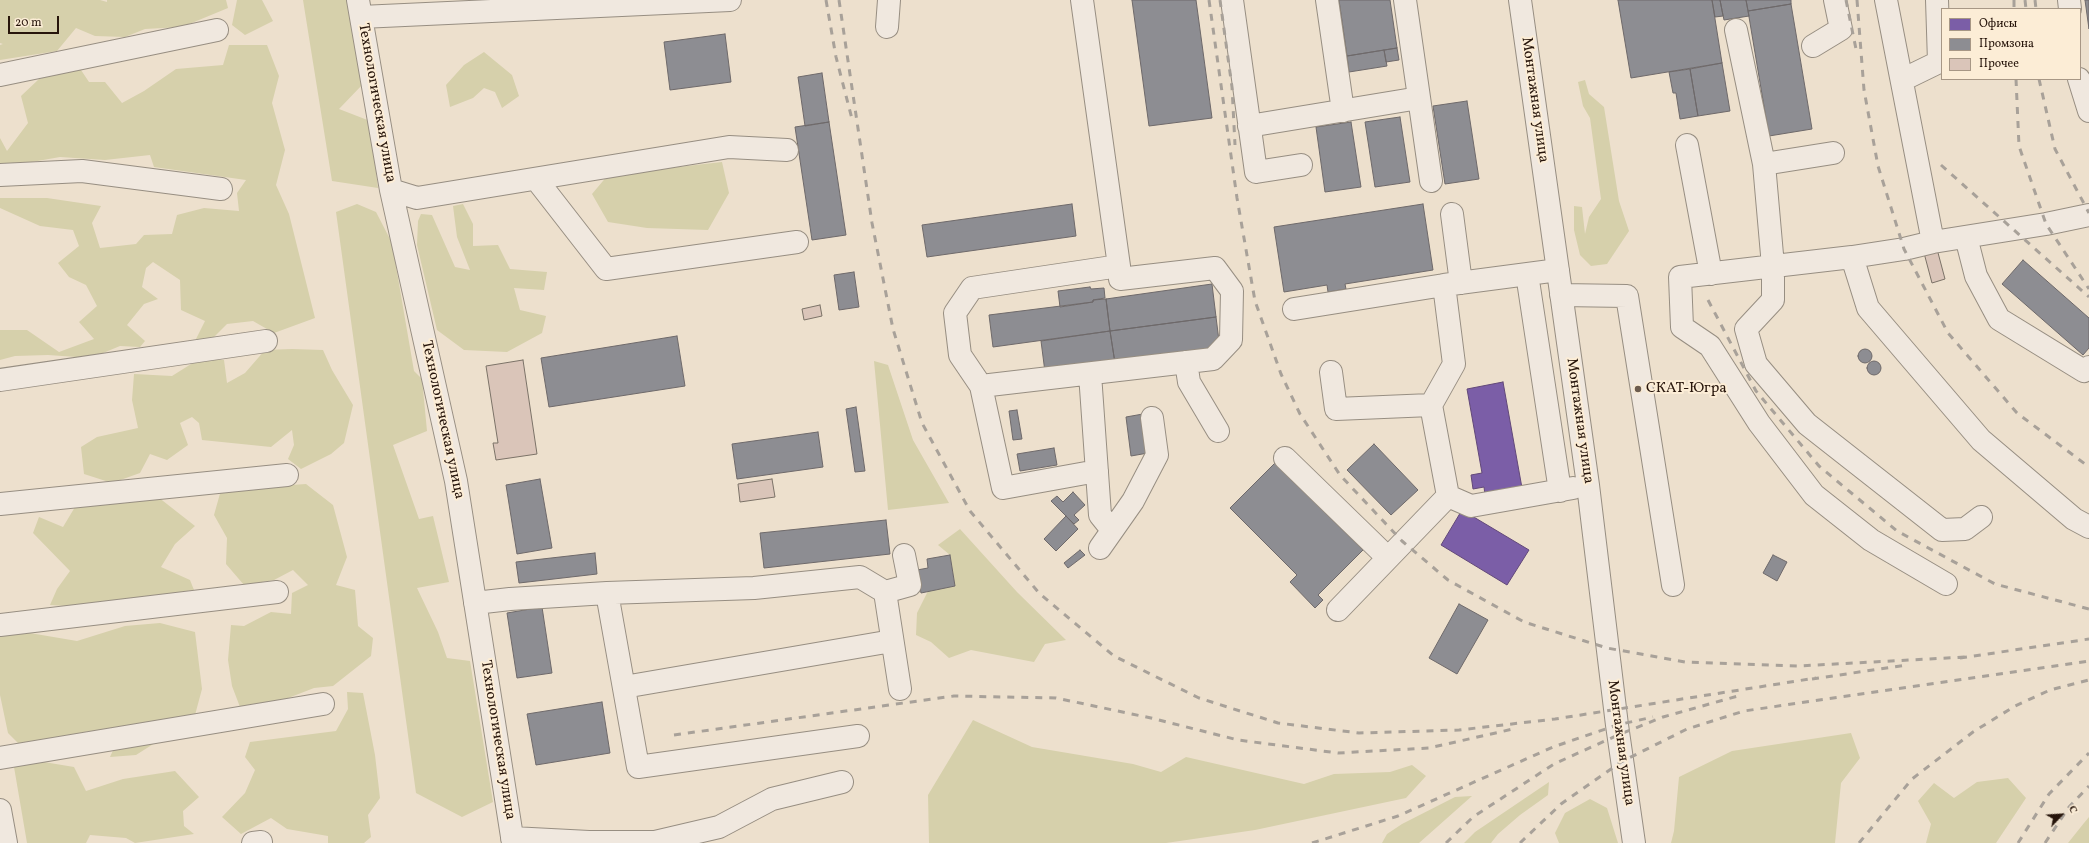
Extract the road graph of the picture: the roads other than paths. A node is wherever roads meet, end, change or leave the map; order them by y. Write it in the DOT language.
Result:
graph roads {
  1 [pos="730,0"];
  2 [pos="889,0"];
  3 [pos="1082,0"];
  4 [pos="1232,0"];
  5 [pos="1327,0"];
  6 [pos="1405,0"];
  7 [pos="1520,0"];
  8 [pos="1835,0"];
  9 [pos="1886,0"];
  10 [pos="1937,0"];
  11 [pos="626,2"];
  12 [pos="360,8"];
  13 [pos="888,27"];
  14 [pos="217,30"];
  15 [pos="1736,30"];
  16 [pos="1813,46"];
  17 [pos="0,75"];
  18 [pos="1902,80"];
  19 [pos="2080,80"];
  20 [pos="1419,98"];
  21 [pos="1343,110"];
  22 [pos="2089,112"];
  23 [pos="1249,126"];
  24 [pos="1687,145"];
  25 [pos="787,150"];
  26 [pos="1833,153"];
  27 [pos="1764,164"];
  28 [pos="1301,165"];
  29 [pos="0,176"];
  30 [pos="536,179"];
  31 [pos="1431,181"];
  32 [pos="221,189"];
  33 [pos="392,190"];
  34 [pos="1452,214"];
  35 [pos="2089,215"];
  36 [pos="1966,237"];
  37 [pos="797,242"];
  38 [pos="1933,242"];
  39 [pos="1852,257"];
  40 [pos="1119,266"];
  41 [pos="1773,266"];
  42 [pos="1558,270"];
  43 [pos="1527,274"];
  44 [pos="1711,274"];
  45 [pos="1452,284"];
  46 [pos="1561,296"];
  47 [pos="1294,309"];
  48 [pos="266,341"];
  49 [pos="1186,362"];
  50 [pos="2089,367"];
  51 [pos="1331,372"];
  52 [pos="1090,374"];
  53 [pos="0,380"];
  54 [pos="981,386"];
  55 [pos="1431,405"];
  56 [pos="1152,418"];
  57 [pos="1218,431"];
  58 [pos="1285,458"];
  59 [pos="1097,471"];
  60 [pos="287,475"];
  61 [pos="1588,486"];
  62 [pos="1560,491"];
  63 [pos="1448,496"];
  64 [pos="0,504"];
  65 [pos="1981,517"];
  66 [pos="2089,527"];
  67 [pos="904,555"];
  68 [pos="1387,557"];
  69 [pos="1946,584"];
  70 [pos="1673,585"];
  71 [pos="277,592"];
  72 [pos="885,592"];
  73 [pos="607,593"];
  74 [pos="475,603"];
  75 [pos="1338,610"];
  76 [pos="0,625"];
  77 [pos="892,641"];
  78 [pos="624,687"];
  79 [pos="900,689"];
  80 [pos="323,704"];
  81 [pos="858,736"];
  82 [pos="0,758"];
  83 [pos="842,782"];
  84 [pos="0,810"];
  85 [pos="513,840"];
  86 [pos="6,843"];
  87 [pos="1634,843"];
  1 -- 11 [label="street"];
  2 -- 13 [label="street"];
  3 -- 40 [label="street"];
  4 -- 23 [label="street"];
  5 -- 21 [label="street"];
  6 -- 20 [label="street"];
  7 -- 42 [label="street, Монтажная улица"];
  8 -- 16 [label="street"];
  9 -- 18 [label="street"];
  10 -- 18 [label="street"];
  11 -- 12 [label="street"];
  12 -- 33 [label="street, Технологическая улица"];
  14 -- 17 [label="street"];
  15 -- 27 [label="street"];
  18 -- 38 [label="street"];
  19 -- 22 [label="street"];
  20 -- 21 [label="street"];
  20 -- 31 [label="street"];
  21 -- 23 [label="street"];
  23 -- 28 [label="street"];
  24 -- 44 [label="street"];
  25 -- 30 [label="street"];
  26 -- 27 [label="street"];
  27 -- 41 [label="street"];
  29 -- 32 [label="street"];
  30 -- 33 [label="street"];
  30 -- 37 [label="street"];
  33 -- 74 [label="street, Технологическая улица"];
  34 -- 45 [label="street"];
  35 -- 36 [label="street"];
  36 -- 38 [label="street"];
  36 -- 50 [label="street"];
  38 -- 39 [label="street"];
  39 -- 41 [label="street"];
  39 -- 66 [label="street"];
  40 -- 49 [label="street"];
  40 -- 54 [label="street"];
  41 -- 44 [label="street"];
  41 -- 65 [label="street"];
  42 -- 43 [label="street"];
  42 -- 46 [label="street, Монтажная улица"];
  43 -- 45 [label="street"];
  43 -- 62 [label="street"];
  44 -- 69 [label="street"];
  45 -- 47 [label="street"];
  45 -- 55 [label="street"];
  46 -- 61 [label="street, Монтажная улица"];
  46 -- 70 [label="street"];
  48 -- 53 [label="street"];
  49 -- 52 [label="street"];
  49 -- 57 [label="street"];
  51 -- 55 [label="street"];
  52 -- 54 [label="street"];
  52 -- 59 [label="street"];
  54 -- 59 [label="street"];
  55 -- 63 [label="street"];
  56 -- 59 [label="street"];
  58 -- 68 [label="street"];
  60 -- 64 [label="street"];
  61 -- 62 [label="street"];
  61 -- 87 [label="street, Монтажная улица"];
  62 -- 63 [label="street"];
  63 -- 68 [label="street"];
  67 -- 72 [label="street"];
  68 -- 75 [label="street"];
  71 -- 76 [label="street"];
  72 -- 73 [label="street"];
  72 -- 77 [label="street"];
  73 -- 74 [label="street"];
  73 -- 78 [label="street"];
  74 -- 85 [label="street, Технологическая улица"];
  77 -- 78 [label="street"];
  77 -- 79 [label="street"];
  78 -- 81 [label="street"];
  80 -- 82 [label="street"];
  83 -- 85 [label="street"];
  84 -- 86 [label="street"];
}
